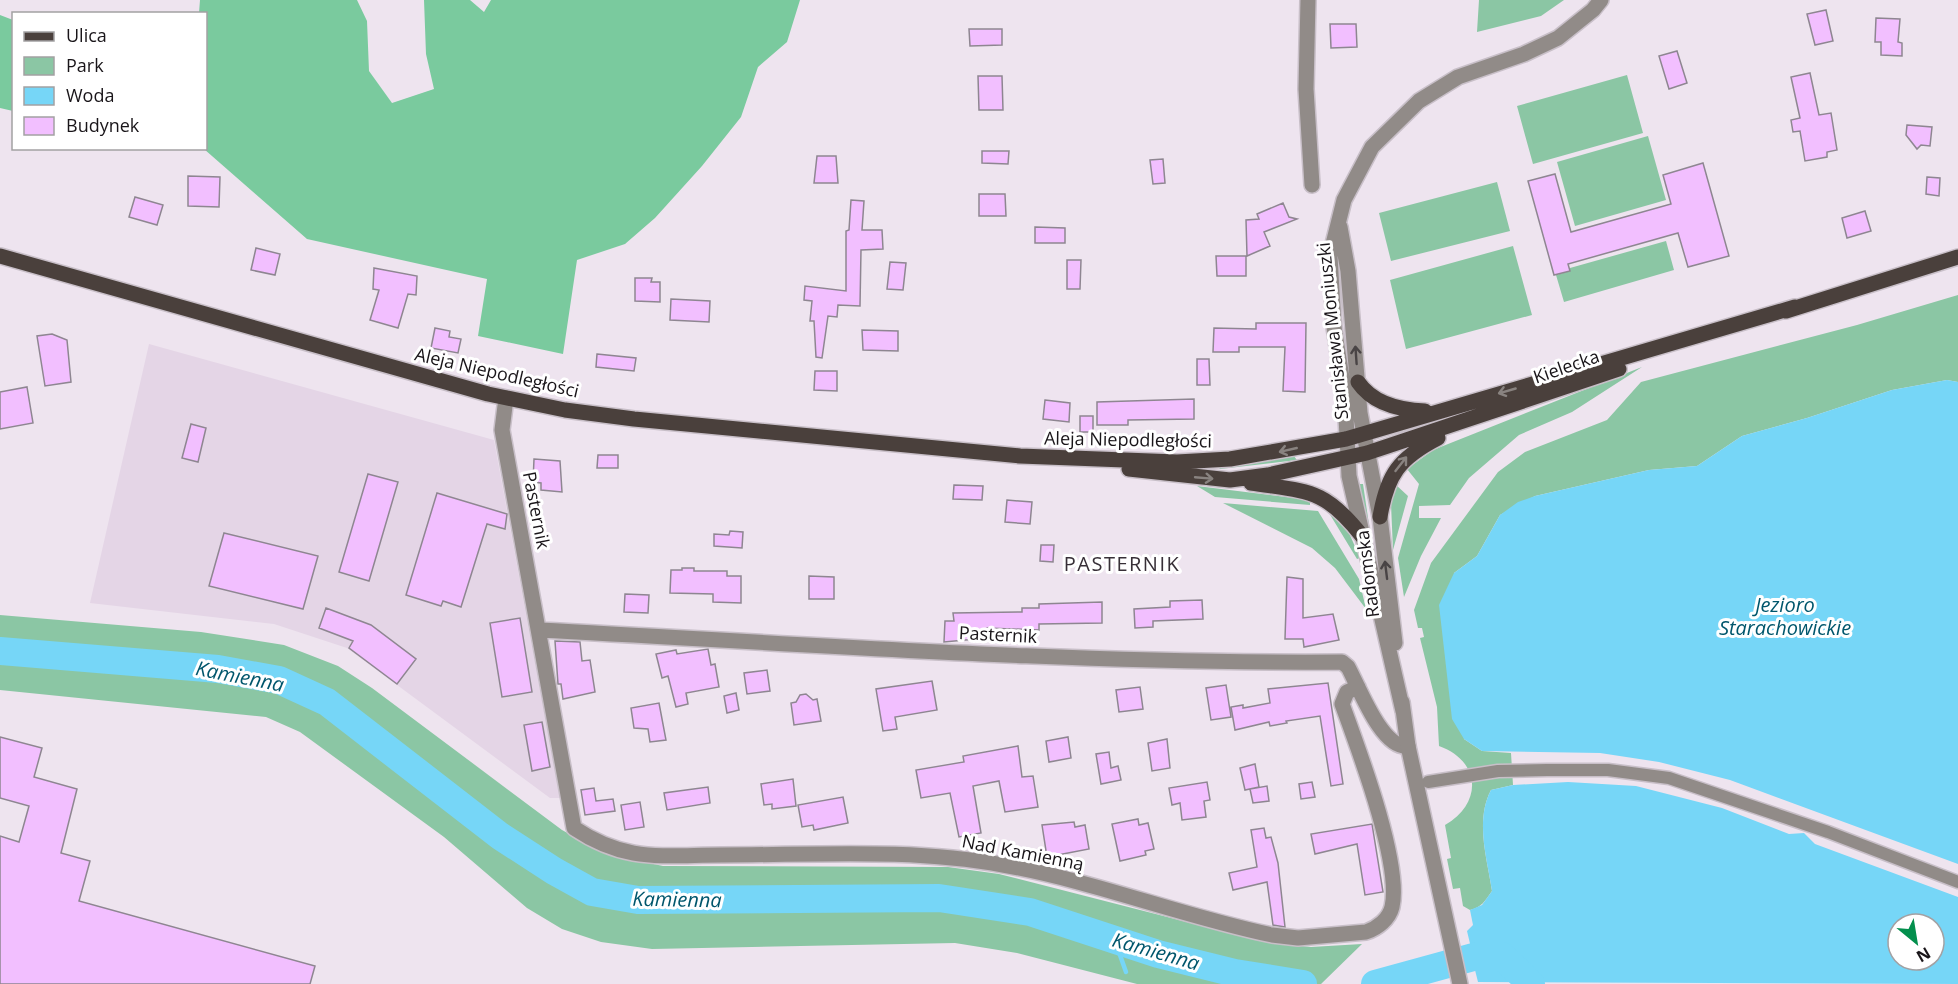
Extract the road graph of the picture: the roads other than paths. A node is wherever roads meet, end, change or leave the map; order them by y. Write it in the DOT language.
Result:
graph roads {
  1 [pos="1308,0"];
  2 [pos="1601,0"];
  3 [pos="1312,185"];
  4 [pos="1339,224"];
  5 [pos="0,256"];
  6 [pos="1958,257"];
  7 [pos="1795,308"];
  8 [pos="1358,382"];
  9 [pos="506,398"];
  10 [pos="1437,411"];
  11 [pos="1481,416"];
  12 [pos="1363,434"];
  13 [pos="1346,439"];
  14 [pos="1367,453"];
  15 [pos="1034,457"];
  16 [pos="1348,458"];
  17 [pos="1230,480"];
  18 [pos="1380,518"];
  19 [pos="1362,536"];
  20 [pos="540,630"];
  21 [pos="1359,687"];
  22 [pos="1403,711"];
  23 [pos="1408,746"];
  24 [pos="1428,782"];
  25 [pos="574,828"];
  26 [pos="1958,882"];
  27 [pos="1460,984"];
  1 -- 3 [label="street"];
  2 -- 4 [label="street, Stanisława Moniuszki"];
  8 -- 4 [label="street, Stanisława Moniuszki, one-way"];
  4 -- 13 [label="street, Stanisława Moniuszki"];
  5 -- 9 [label="main road, Aleja Niepodległości"];
  6 -- 7 [label="main road, Kielecka"];
  7 -- 10 [label="main road, Kielecka, one-way"];
  7 -- 11 [label="main road, Kielecka"];
  8 -- 10 [label="main road"];
  8 -- 12 [label="street, Stanisława Moniuszki"];
  9 -- 15 [label="main road, Aleja Niepodległości"];
  9 -- 20 [label="street, Pasternik"];
  10 -- 12 [label="main road, Kielecka"];
  11 -- 14 [label="main road, Kielecka"];
  18 -- 11 [label="main road, one-way"];
  12 -- 13 [label="main road, Aleja Niepodległości"];
  12 -- 14 [label="street, Radomska"];
  13 -- 15 [label="main road, Aleja Niepodległości, one-way"];
  13 -- 16 [label="street, Radomska"];
  14 -- 16 [label="main road, Kielecka"];
  14 -- 18 [label="street, Radomska"];
  15 -- 17 [label="main road, Aleja Niepodległości, one-way"];
  16 -- 17 [label="main road, Aleja Niepodległości"];
  16 -- 19 [label="street, Radomska"];
  17 -- 19 [label="main road"];
  22 -- 18 [label="street, Radomska, one-way"];
  19 -- 22 [label="street, Radomska"];
  20 -- 21 [label="street, Pasternik"];
  20 -- 25 [label="street, Pasternik"];
  21 -- 23 [label="street, Pasternik"];
  21 -- 25 [label="street, Nad Kamienną"];
  22 -- 23 [label="street, Radomska"];
  23 -- 27 [label="street, Radomska"];
  24 -- 26 [label="street"];
}
